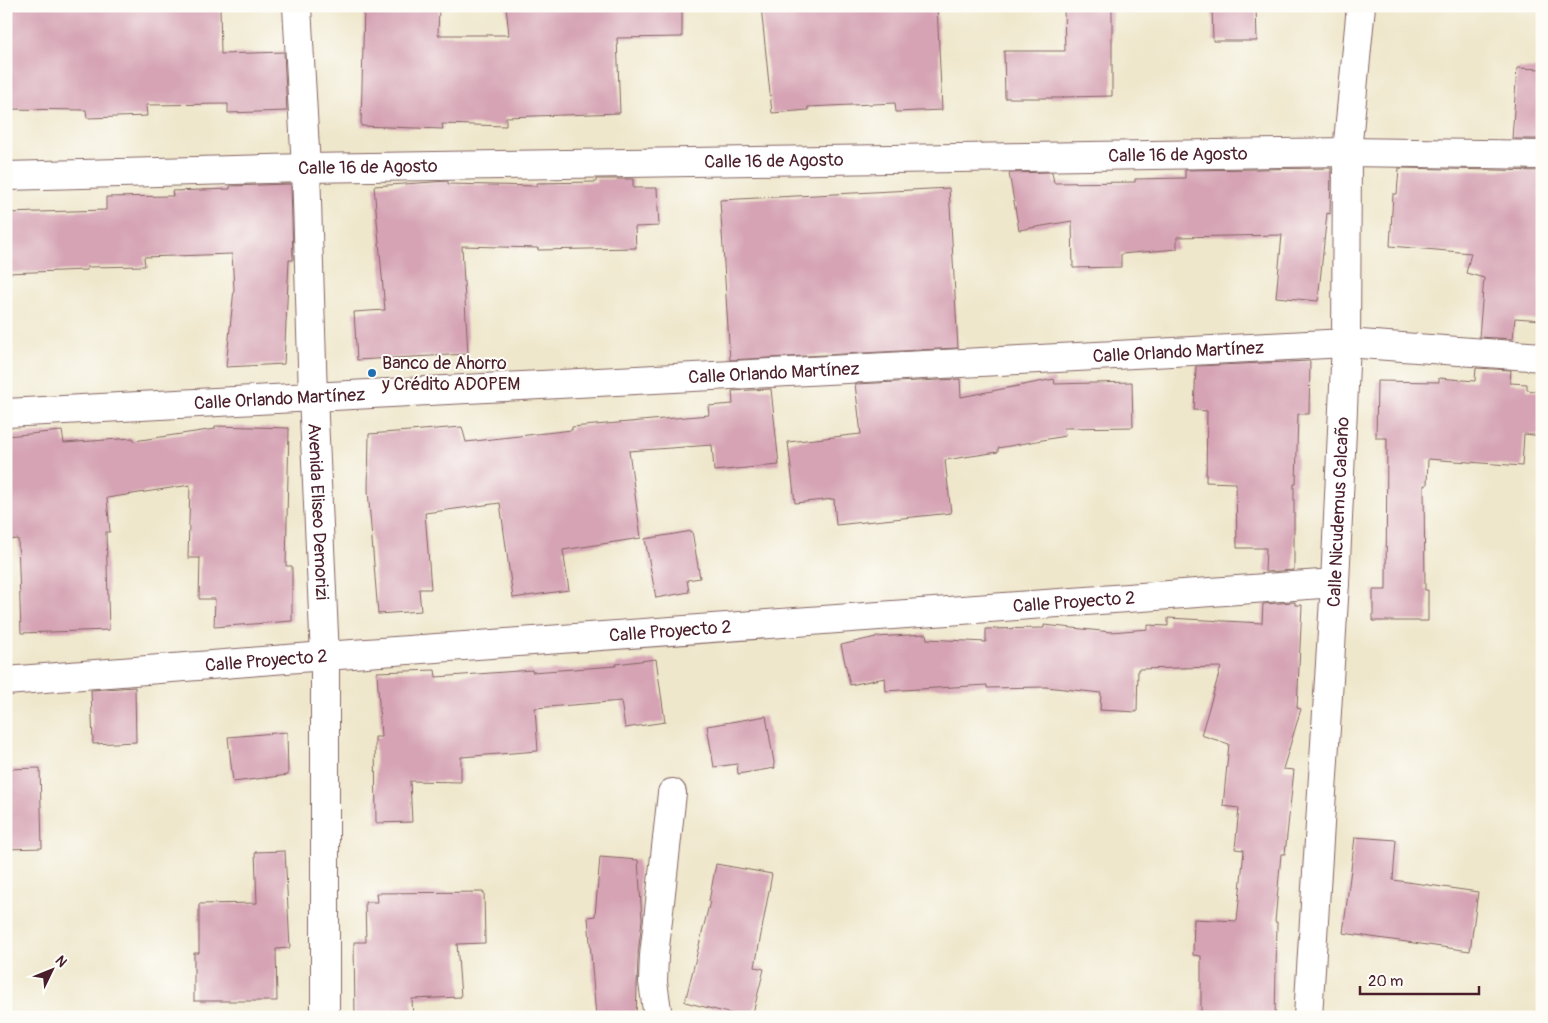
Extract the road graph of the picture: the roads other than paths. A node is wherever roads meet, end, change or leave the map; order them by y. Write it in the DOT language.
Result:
graph roads {
  1 [pos="298,6"];
  2 [pos="1361,6"];
  3 [pos="1347,152"];
  4 [pos="1542,155"];
  5 [pos="306,168"];
  6 [pos="6,176"];
  7 [pos="1346,344"];
  8 [pos="1542,356"];
  9 [pos="313,396"];
  10 [pos="6,413"];
  11 [pos="1335,583"];
  12 [pos="325,656"];
  13 [pos="6,681"];
  14 [pos="672,793"];
  15 [pos="325,1017"];
  16 [pos="658,1017"];
  17 [pos="1308,1017"];
  1 -- 5 [label="street, Avenida Eliseo Demorizi"];
  2 -- 3 [label="street, Calle Nicudemus Calcaño"];
  3 -- 4 [label="street, Calle 16 de Agosto"];
  3 -- 5 [label="street, Calle 16 de Agosto"];
  3 -- 7 [label="street, Calle Nicudemus Calcaño"];
  5 -- 6 [label="street, Calle 16 de Agosto"];
  5 -- 9 [label="street, Avenida Eliseo Demorizi"];
  7 -- 8 [label="street, Calle Orlando Martínez"];
  7 -- 9 [label="street, Calle Orlando Martínez"];
  7 -- 11 [label="street, Calle Nicudemus Calcaño"];
  9 -- 10 [label="street, Calle Orlando Martínez"];
  9 -- 12 [label="street, Avenida Eliseo Demorizi"];
  11 -- 12 [label="street, Calle Proyecto 2"];
  11 -- 17 [label="street, Calle Nicudemus Calcaño"];
  12 -- 13 [label="street, Calle Proyecto 2"];
  12 -- 15 [label="street, Avenida Eliseo Demorizi"];
  14 -- 16 [label="street"];
}
